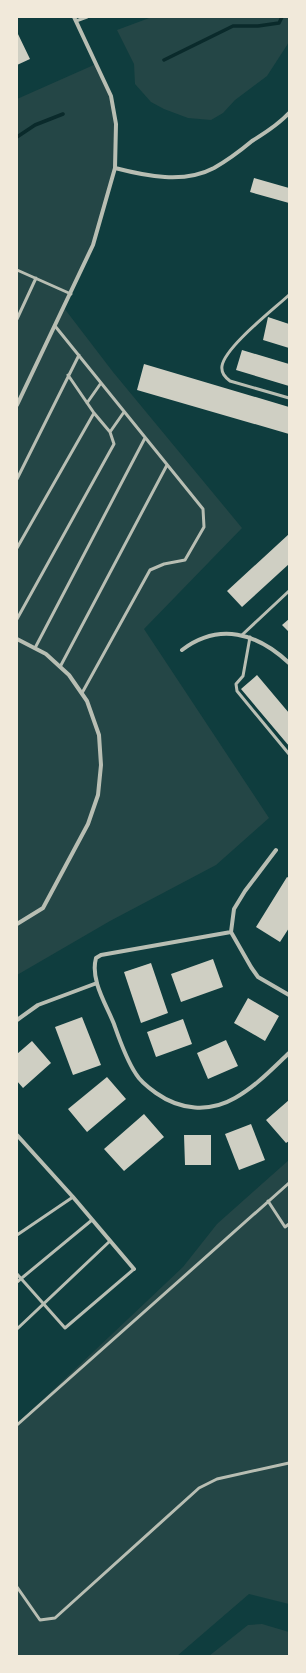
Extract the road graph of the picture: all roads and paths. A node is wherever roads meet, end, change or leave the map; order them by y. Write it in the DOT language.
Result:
graph roads {
  1 [pos="87,17"];
  2 [pos="75,19"];
  3 [pos="289,113"];
  4 [pos="115,168"];
  5 [pos="17,270"];
  6 [pos="36,278"];
  7 [pos="71,294"];
  8 [pos="289,295"];
  9 [pos="17,319"];
  10 [pos="55,326"];
  11 [pos="78,355"];
  12 [pos="68,375"];
  13 [pos="101,383"];
  14 [pos="289,398"];
  15 [pos="86,403"];
  16 [pos="17,405"];
  17 [pos="124,412"];
  18 [pos="94,413"];
  19 [pos="110,432"];
  20 [pos="145,438"];
  21 [pos="167,464"];
  22 [pos="17,479"];
  23 [pos="17,548"];
  24 [pos="289,591"];
  25 [pos="17,619"];
  26 [pos="242,635"];
  27 [pos="250,637"];
  28 [pos="17,639"];
  29 [pos="35,648"];
  30 [pos="182,650"];
  31 [pos="289,663"];
  32 [pos="60,667"];
  33 [pos="82,693"];
  34 [pos="289,754"];
  35 [pos="276,850"];
  36 [pos="17,924"];
  37 [pos="231,932"];
  38 [pos="97,983"];
  39 [pos="289,995"];
  40 [pos="17,1020"];
  41 [pos="289,1054"];
  42 [pos="17,1135"];
  43 [pos="289,1183"];
  44 [pos="73,1197"];
  45 [pos="268,1201"];
  46 [pos="92,1220"];
  47 [pos="289,1224"];
  48 [pos="17,1235"];
  49 [pos="110,1241"];
  50 [pos="134,1269"];
  51 [pos="17,1274"];
  52 [pos="21,1279"];
  53 [pos="17,1282"];
  54 [pos="44,1304"];
  55 [pos="17,1329"];
  56 [pos="17,1425"];
  57 [pos="289,1463"];
  58 [pos="17,1587"];
  1 -- 2 [label="lane"];
  2 -- 4 [label="street"];
  3 -- 4 [label="street"];
  4 -- 7 [label="street"];
  5 -- 6 [label="lane"];
  6 -- 7 [label="lane"];
  6 -- 9 [label="lane"];
  7 -- 10 [label="street"];
  8 -- 14 [label="lane"];
  10 -- 11 [label="lane"];
  10 -- 16 [label="street"];
  11 -- 12 [label="lane"];
  11 -- 13 [label="lane"];
  12 -- 15 [label="lane"];
  12 -- 22 [label="lane"];
  13 -- 15 [label="lane"];
  13 -- 17 [label="lane"];
  15 -- 18 [label="lane"];
  17 -- 19 [label="lane"];
  17 -- 20 [label="lane"];
  18 -- 19 [label="lane"];
  18 -- 23 [label="lane"];
  19 -- 25 [label="lane"];
  20 -- 21 [label="lane"];
  20 -- 29 [label="lane"];
  21 -- 32 [label="lane"];
  21 -- 33 [label="lane"];
  24 -- 26 [label="lane"];
  26 -- 27 [label="street"];
  26 -- 30 [label="street"];
  27 -- 31 [label="street"];
  27 -- 34 [label="lane"];
  28 -- 29 [label="street"];
  29 -- 32 [label="street"];
  32 -- 33 [label="street"];
  33 -- 36 [label="street"];
  35 -- 37 [label="street"];
  37 -- 38 [label="street"];
  37 -- 39 [label="street"];
  38 -- 40 [label="street"];
  38 -- 41 [label="street"];
  42 -- 44 [label="street"];
  43 -- 45 [label="lane"];
  44 -- 46 [label="street"];
  44 -- 48 [label="lane"];
  45 -- 47 [label="lane"];
  45 -- 56 [label="lane"];
  46 -- 49 [label="street"];
  46 -- 52 [label="lane"];
  49 -- 50 [label="street"];
  49 -- 54 [label="lane"];
  50 -- 54 [label="lane"];
  51 -- 52 [label="lane"];
  52 -- 53 [label="lane"];
  52 -- 54 [label="lane"];
  54 -- 55 [label="lane"];
  57 -- 58 [label="lane"];
}
